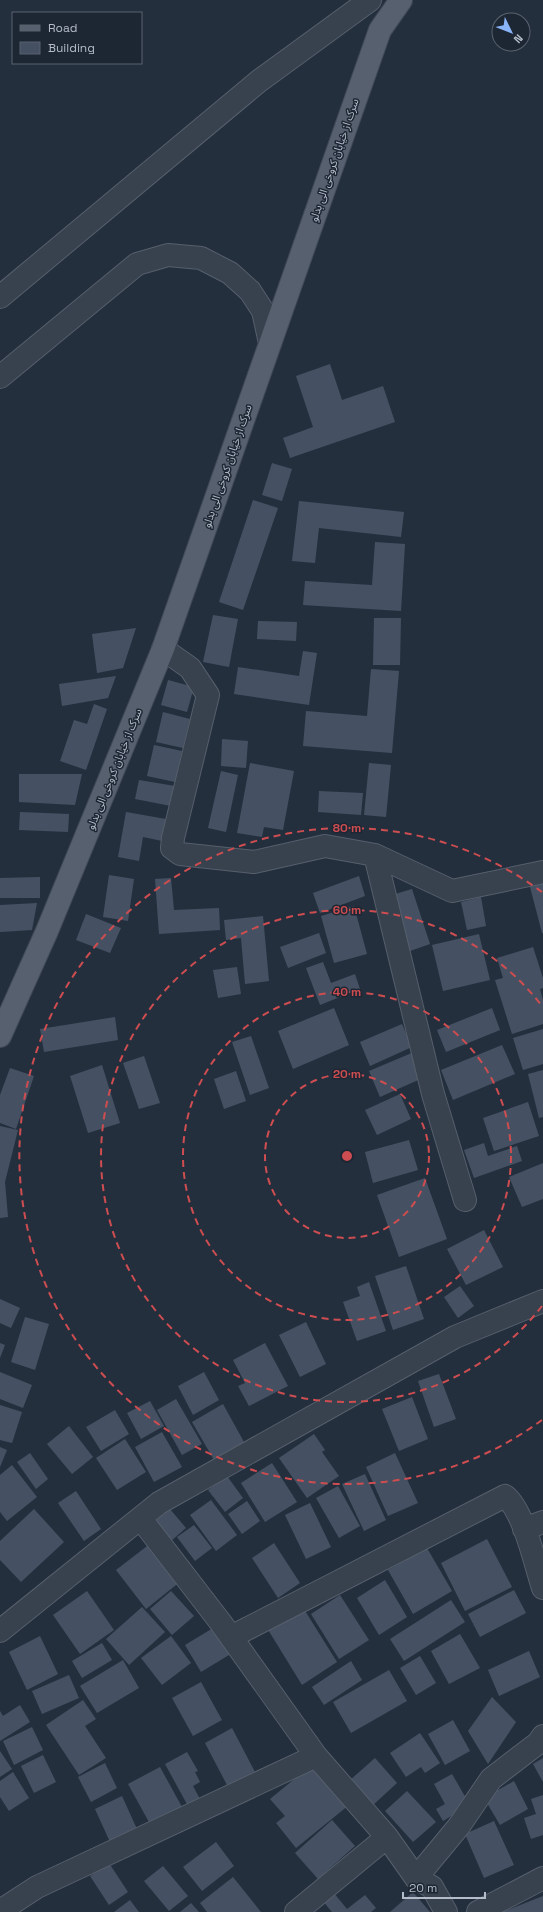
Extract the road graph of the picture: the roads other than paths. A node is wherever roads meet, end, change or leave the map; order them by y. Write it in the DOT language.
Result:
graph roads {
  1 [pos="370,0"];
  2 [pos="401,0"];
  3 [pos="0,297"];
  4 [pos="270,343"];
  5 [pos="0,378"];
  6 [pos="163,650"];
  7 [pos="375,855"];
  8 [pos="543,872"];
  9 [pos="1,1031"];
  10 [pos="465,1200"];
  11 [pos="543,1301"];
  12 [pos="141,1519"];
  13 [pos="534,1525"];
  14 [pos="543,1588"];
  15 [pos="0,1631"];
  16 [pos="231,1637"];
  17 [pos="543,1736"];
  18 [pos="316,1756"];
  19 [pos="387,1837"];
  20 [pos="416,1878"];
  21 [pos="543,1878"];
  22 [pos="1,1910"];
  23 [pos="296,1912"];
  24 [pos="446,1912"];
  25 [pos="478,1912"];
  1 -- 3 [label="street"];
  2 -- 4 [label="main road, سرک از خیابان کروخی الی بدلو"];
  4 -- 5 [label="street"];
  4 -- 6 [label="main road, سرک از خیابان کروخی الی بدلو"];
  6 -- 7 [label="street"];
  6 -- 9 [label="main road, سرک از خیابان کروخی الی بدلو"];
  7 -- 8 [label="street"];
  7 -- 10 [label="street"];
  11 -- 12 [label="street"];
  12 -- 15 [label="street"];
  12 -- 16 [label="street"];
  13 -- 14 [label="street"];
  13 -- 16 [label="street"];
  16 -- 18 [label="street"];
  17 -- 20 [label="street"];
  18 -- 19 [label="street"];
  18 -- 22 [label="street"];
  19 -- 20 [label="street"];
  19 -- 23 [label="street"];
  20 -- 24 [label="street"];
  21 -- 25 [label="street"];
}
